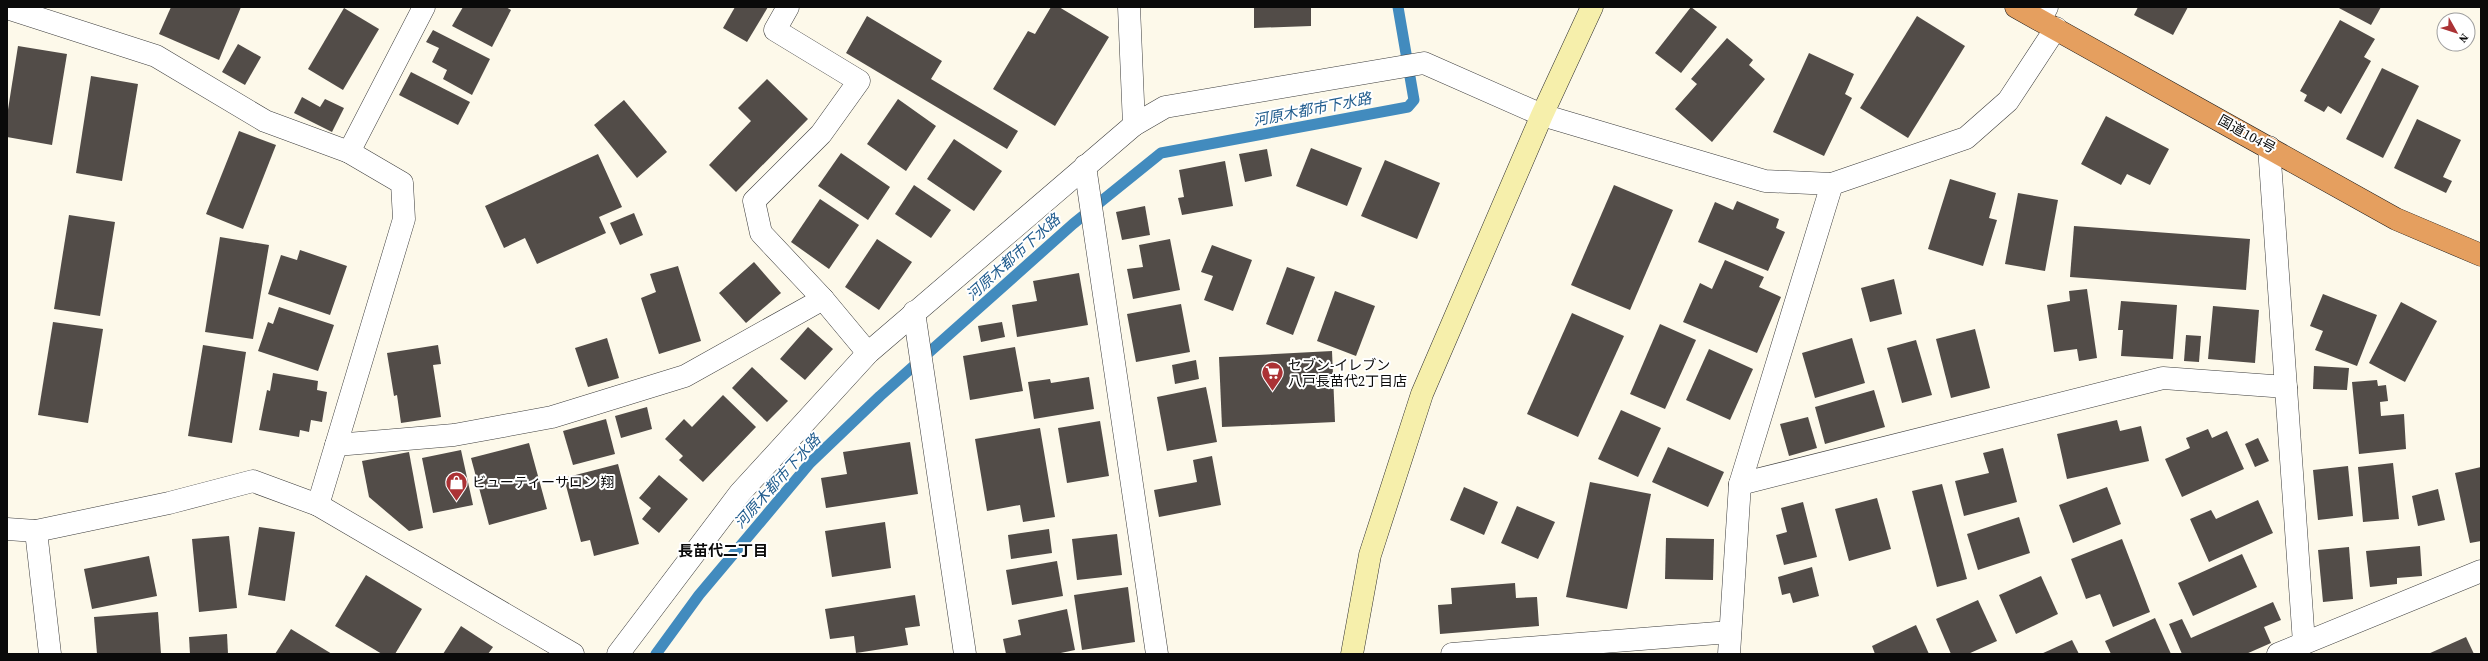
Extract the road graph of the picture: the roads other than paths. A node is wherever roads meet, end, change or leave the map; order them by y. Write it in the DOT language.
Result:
graph roads {
  1 [pos="424,7"];
  2 [pos="788,7"];
  3 [pos="1129,7"];
  4 [pos="1592,7"];
  5 [pos="2016,7"];
  6 [pos="7,8"];
  7 [pos="2047,18"];
  8 [pos="1542,115"];
  9 [pos="1134,125"];
  10 [pos="2269,147"];
  11 [pos="349,152"];
  12 [pos="1085,166"];
  13 [pos="1832,184"];
  14 [pos="2481,255"];
  15 [pos="823,299"];
  16 [pos="914,312"];
  17 [pos="868,353"];
  18 [pos="2286,388"];
  19 [pos="336,445"];
  20 [pos="1740,484"];
  21 [pos="318,506"];
  22 [pos="7,529"];
  23 [pos="36,531"];
  24 [pos="2481,571"];
  25 [pos="1730,632"];
  26 [pos="2304,643"];
  27 [pos="50,654"];
  28 [pos="573,654"];
  29 [pos="618,654"];
  30 [pos="964,654"];
  31 [pos="1157,654"];
  32 [pos="1352,654"];
  33 [pos="1452,654"];
  34 [pos="1729,654"];
  35 [pos="2278,654"];
  1 -- 11 [label="street"];
  2 -- 15 [label="street"];
  3 -- 9 [label="street"];
  4 -- 8 [label="street"];
  5 -- 7 [label="highway, 国道104号"];
  6 -- 11 [label="street"];
  7 -- 10 [label="highway, 国道104号"];
  7 -- 13 [label="street"];
  8 -- 9 [label="street"];
  8 -- 13 [label="street"];
  8 -- 32 [label="street"];
  9 -- 12 [label="street"];
  10 -- 14 [label="highway, 国道104号"];
  10 -- 18 [label="street"];
  11 -- 19 [label="street"];
  12 -- 16 [label="street"];
  12 -- 31 [label="street"];
  13 -- 20 [label="street"];
  15 -- 17 [label="street"];
  15 -- 19 [label="street"];
  16 -- 17 [label="street"];
  16 -- 30 [label="street"];
  17 -- 29 [label="street"];
  18 -- 20 [label="street"];
  18 -- 26 [label="street"];
  19 -- 21 [label="street"];
  20 -- 25 [label="street"];
  21 -- 23 [label="street"];
  21 -- 28 [label="street"];
  22 -- 23 [label="street"];
  23 -- 27 [label="street"];
  24 -- 26 [label="street"];
  25 -- 33 [label="street"];
  25 -- 34 [label="street"];
  26 -- 35 [label="street"];
}
